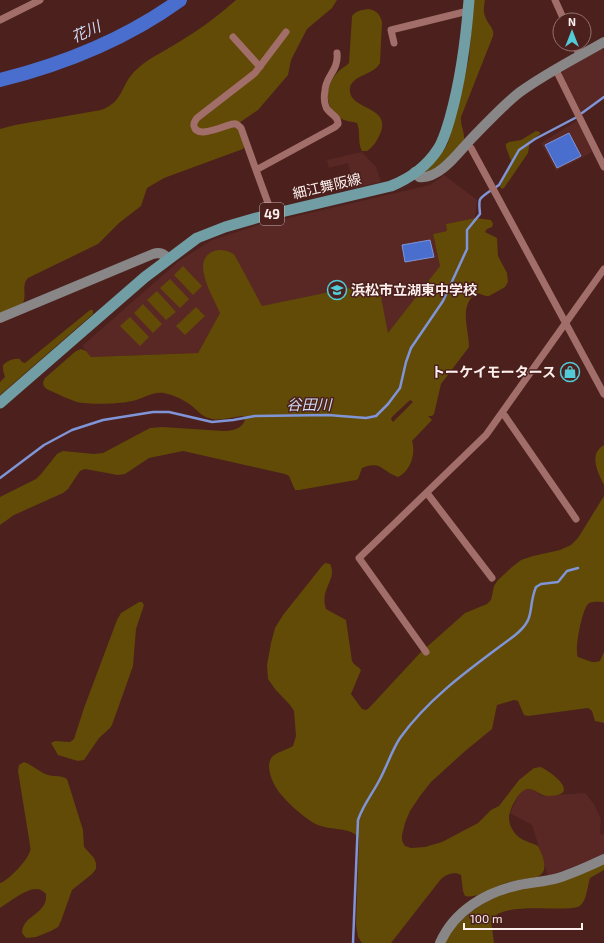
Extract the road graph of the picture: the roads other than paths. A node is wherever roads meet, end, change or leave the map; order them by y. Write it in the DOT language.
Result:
graph roads {
  1 [pos="40,0"];
  2 [pos="555,0"];
  3 [pos="469,6"];
  4 [pos="560,12"];
  5 [pos="0,20"];
  6 [pos="286,32"];
  7 [pos="233,37"];
  8 [pos="604,42"];
  9 [pos="394,43"];
  10 [pos="578,52"];
  11 [pos="337,53"];
  12 [pos="580,56"];
  13 [pos="260,67"];
  14 [pos="556,70"];
  15 [pos="466,144"];
  16 [pos="604,168"];
  17 [pos="256,170"];
  18 [pos="415,172"];
  19 [pos="272,214"];
  20 [pos="168,259"];
  21 [pos="604,269"];
  22 [pos="0,318"];
  23 [pos="566,323"];
  24 [pos="604,394"];
  25 [pos="0,403"];
  26 [pos="502,413"];
  27 [pos="427,492"];
  28 [pos="576,519"];
  29 [pos="492,578"];
  30 [pos="426,652"];
  31 [pos="604,859"];
  32 [pos="440,943"];
  1 -- 5 [label="street"];
  2 -- 4 [label="street"];
  3 -- 9 [label="street"];
  3 -- 18 [label="main road, 細江舞阪線 / 49"];
  6 -- 13 [label="street"];
  7 -- 13 [label="street"];
  8 -- 12 [label="street"];
  10 -- 12 [label="street"];
  11 -- 17 [label="street"];
  12 -- 14 [label="street"];
  13 -- 17 [label="street"];
  14 -- 15 [label="street"];
  14 -- 16 [label="street"];
  15 -- 18 [label="street"];
  15 -- 23 [label="street"];
  17 -- 19 [label="street"];
  18 -- 19 [label="main road, 細江舞阪線 / 49"];
  19 -- 20 [label="main road, 細江舞阪線 / 49"];
  20 -- 22 [label="street"];
  20 -- 25 [label="main road, 細江舞阪線 / 49"];
  21 -- 23 [label="street"];
  23 -- 24 [label="street"];
  23 -- 26 [label="street"];
  26 -- 27 [label="street"];
  26 -- 28 [label="street"];
  27 -- 29 [label="street"];
  27 -- 30 [label="street"];
  31 -- 32 [label="street"];
}
